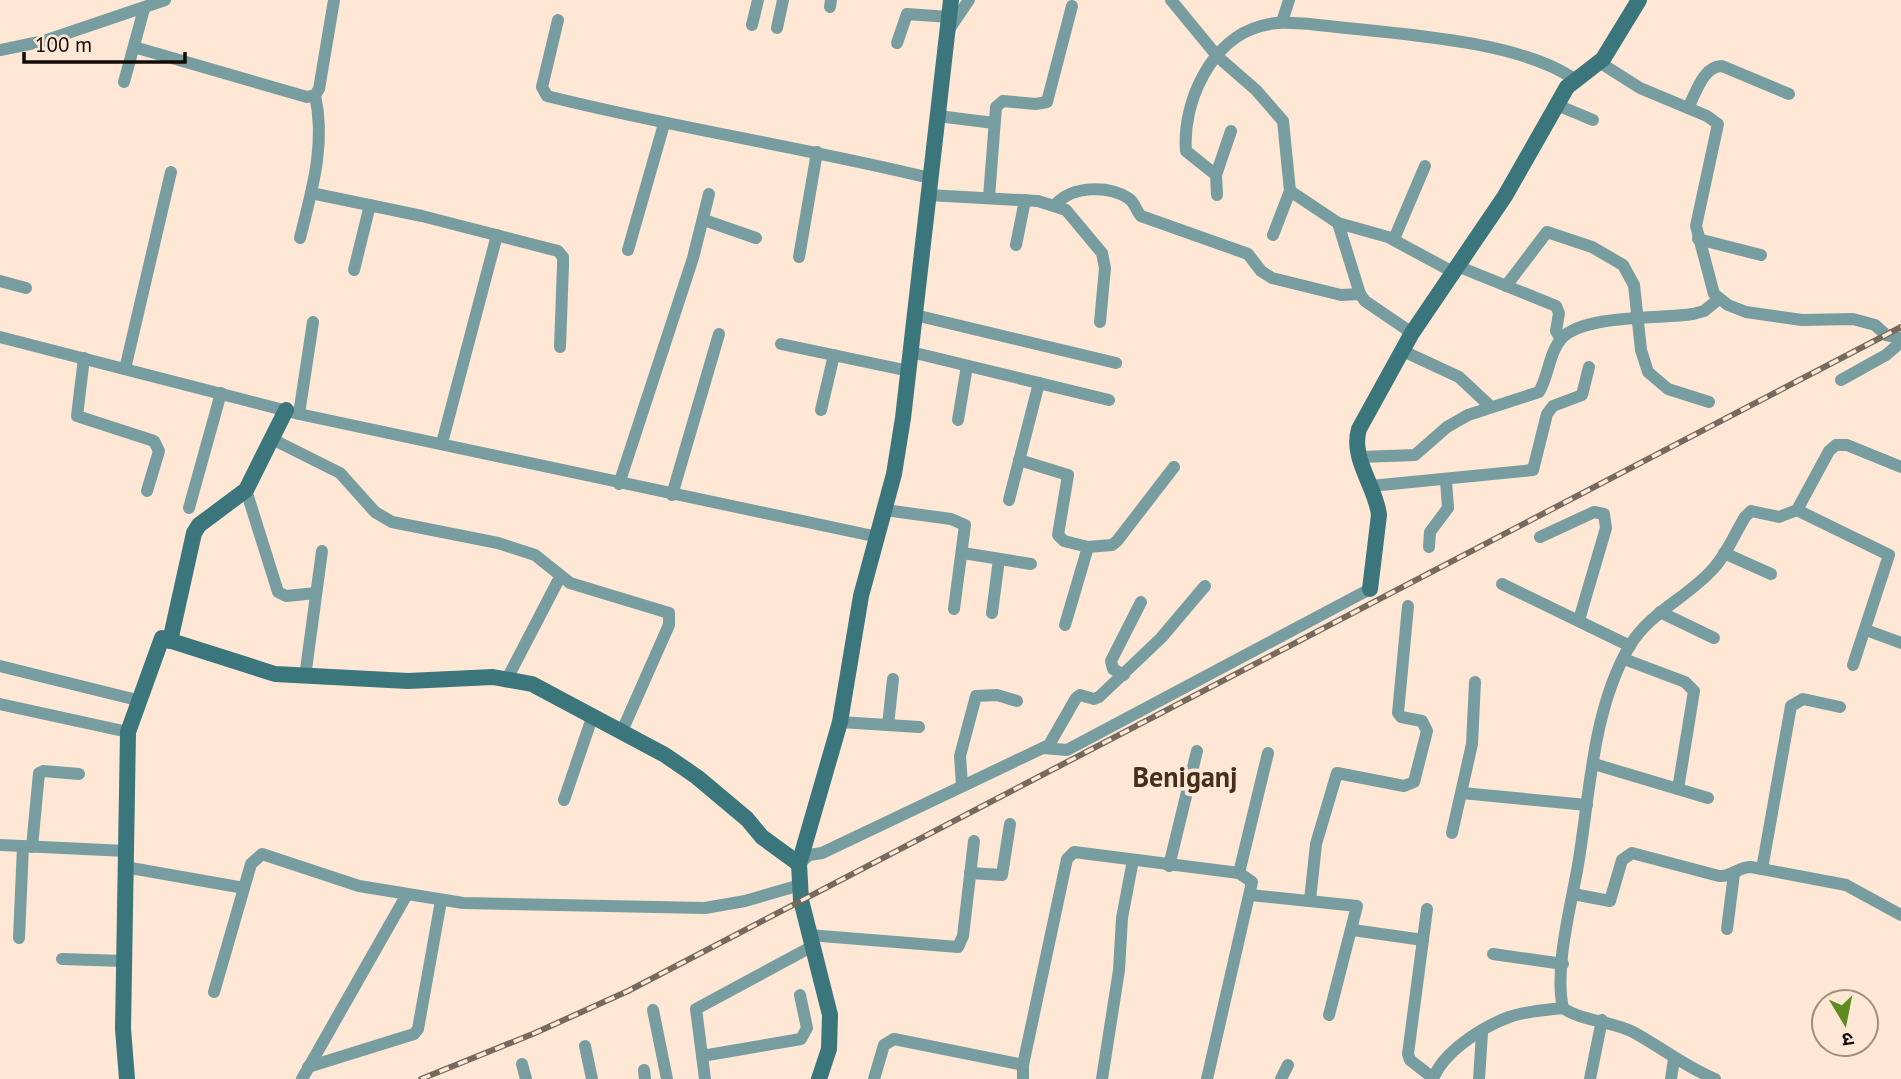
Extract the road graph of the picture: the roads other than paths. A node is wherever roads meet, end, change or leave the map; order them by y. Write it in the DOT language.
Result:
graph roads {
  1 [pos="125,0"];
  2 [pos="165,0"];
  3 [pos="334,0"];
  4 [pos="758,0"];
  5 [pos="783,0"];
  6 [pos="951,0"];
  7 [pos="969,0"];
  8 [pos="1171,0"];
  9 [pos="1289,0"];
  10 [pos="1639,0"];
  11 [pos="1072,6"];
  12 [pos="144,9"];
  13 [pos="123,15"];
  14 [pos="558,20"];
  15 [pos="1282,22"];
  16 [pos="948,24"];
  17 [pos="752,25"];
  18 [pos="777,28"];
  19 [pos="897,43"];
  20 [pos="134,47"];
  21 [pos="0,50"];
  22 [pos="1218,57"];
  23 [pos="1599,62"];
  24 [pos="1574,79"];
  25 [pos="124,82"];
  26 [pos="1789,94"];
  27 [pos="314,95"];
  28 [pos="1557,104"];
  29 [pos="1688,108"];
  30 [pos="938,116"];
  31 [pos="1593,120"];
  32 [pos="994,123"];
  33 [pos="664,124"];
  34 [pos="1231,131"];
  35 [pos="817,152"];
  36 [pos="1425,166"];
  37 [pos="171,172"];
  38 [pos="1216,175"];
  39 [pos="930,178"];
  40 [pos="1290,191"];
  41 [pos="311,193"];
  42 [pos="709,194"];
  43 [pos="928,195"];
  44 [pos="1217,195"];
  45 [pos="989,197"];
  46 [pos="1025,200"];
  47 [pos="1056,204"];
  48 [pos="370,205"];
  49 [pos="704,220"];
  50 [pos="1338,223"];
  51 [pos="1273,234"];
  52 [pos="497,235"];
  53 [pos="300,238"];
  54 [pos="756,238"];
  55 [pos="1394,239"];
  56 [pos="1698,239"];
  57 [pos="1016,245"];
  58 [pos="628,250"];
  59 [pos="1761,255"];
  60 [pos="799,257"];
  61 [pos="1455,269"];
  62 [pos="354,270"];
  63 [pos="0,281"];
  64 [pos="1506,286"];
  65 [pos="26,288"];
  66 [pos="1360,294"];
  67 [pos="1719,299"];
  68 [pos="915,315"];
  69 [pos="1638,318"];
  70 [pos="313,322"];
  71 [pos="1100,322"];
  72 [pos="1412,333"];
  73 [pos="719,334"];
  74 [pos="0,337"];
  75 [pos="1561,339"];
  76 [pos="1901,340"];
  77 [pos="781,344"];
  78 [pos="560,347"];
  79 [pos="1403,351"];
  80 [pos="911,352"];
  81 [pos="834,355"];
  82 [pos="84,358"];
  83 [pos="1116,363"];
  84 [pos="967,366"];
  85 [pos="1589,367"];
  86 [pos="125,369"];
  87 [pos="909,372"];
  88 [pos="1840,380"];
  89 [pos="1039,383"];
  90 [pos="221,393"];
  91 [pos="1109,400"];
  92 [pos="1709,402"];
  93 [pos="1491,407"];
  94 [pos="821,410"];
  95 [pos="292,412"];
  96 [pos="958,420"];
  97 [pos="272,439"];
  98 [pos="442,443"];
  99 [pos="1360,457"];
  100 [pos="1019,460"];
  101 [pos="1174,467"];
  102 [pos="1901,467"];
  103 [pos="1446,481"];
  104 [pos="619,484"];
  105 [pos="1371,486"];
  106 [pos="246,490"];
  107 [pos="147,491"];
  108 [pos="672,495"];
  109 [pos="1009,500"];
  110 [pos="189,508"];
  111 [pos="885,510"];
  112 [pos="1797,510"];
  113 [pos="878,537"];
  114 [pos="1540,537"];
  115 [pos="1088,547"];
  116 [pos="1429,547"];
  117 [pos="322,551"];
  118 [pos="963,553"];
  119 [pos="1724,553"];
  120 [pos="999,559"];
  121 [pos="1031,564"];
  122 [pos="1772,574"];
  123 [pos="560,577"];
  124 [pos="1502,584"];
  125 [pos="1205,586"];
  126 [pos="1370,589"];
  127 [pos="316,593"];
  128 [pos="1141,602"];
  129 [pos="1408,606"];
  130 [pos="954,609"];
  131 [pos="1660,612"];
  132 [pos="992,613"];
  133 [pos="1579,620"];
  134 [pos="1065,625"];
  135 [pos="1866,630"];
  136 [pos="1714,638"];
  137 [pos="170,640"];
  138 [pos="1901,643"];
  139 [pos="1630,646"];
  140 [pos="1624,659"];
  141 [pos="1853,665"];
  142 [pos="0,666"];
  143 [pos="1124,675"];
  144 [pos="305,677"];
  145 [pos="508,677"];
  146 [pos="893,679"];
  147 [pos="1475,682"];
  148 [pos="137,700"];
  149 [pos="1017,701"];
  150 [pos="0,704"];
  151 [pos="1840,707"];
  152 [pos="593,715"];
  153 [pos="840,722"];
  154 [pos="888,725"];
  155 [pos="919,727"];
  156 [pos="622,731"];
  157 [pos="128,732"];
  158 [pos="1043,748"];
  159 [pos="1197,751"];
  160 [pos="1268,753"];
  161 [pos="1594,764"];
  162 [pos="79,774"];
  163 [pos="962,785"];
  164 [pos="1678,789"];
  165 [pos="1462,793"];
  166 [pos="1708,798"];
  167 [pos="564,800"];
  168 [pos="1587,805"];
  169 [pos="1010,824"];
  170 [pos="1452,833"];
  171 [pos="974,841"];
  172 [pos="0,845"];
  173 [pos="28,846"];
  174 [pos="125,859"];
  175 [pos="1133,860"];
  176 [pos="799,864"];
  177 [pos="1169,866"];
  178 [pos="1762,869"];
  179 [pos="970,873"];
  180 [pos="1239,873"];
  181 [pos="1734,874"];
  182 [pos="800,885"];
  183 [pos="244,888"];
  184 [pos="1573,894"];
  185 [pos="1251,895"];
  186 [pos="407,896"];
  187 [pos="1310,900"];
  188 [pos="441,901"];
  189 [pos="1427,909"];
  190 [pos="1901,915"];
  191 [pos="1727,929"];
  192 [pos="1353,930"];
  193 [pos="19,937"];
  194 [pos="1423,940"];
  195 [pos="810,941"];
  196 [pos="1493,954"];
  197 [pos="62,960"];
  198 [pos="124,961"];
  199 [pos="1563,964"];
  200 [pos="214,992"];
  201 [pos="800,995"];
  202 [pos="1563,1008"];
  203 [pos="653,1010"];
  204 [pos="1329,1015"];
  205 [pos="1602,1020"];
  206 [pos="1482,1033"];
  207 [pos="585,1046"];
  208 [pos="702,1056"];
  209 [pos="1674,1059"];
  210 [pos="522,1065"];
  211 [pos="1023,1065"];
  212 [pos="1288,1065"];
  213 [pos="305,1073"];
  214 [pos="1433,1078"];
  215 [pos="127,1079"];
  216 [pos="526,1079"];
  217 [pos="593,1079"];
  218 [pos="667,1079"];
  219 [pos="705,1079"];
  220 [pos="819,1079"];
  221 [pos="874,1079"];
  222 [pos="1023,1079"];
  223 [pos="1102,1079"];
  224 [pos="1207,1079"];
  225 [pos="1281,1079"];
  226 [pos="1479,1079"];
  227 [pos="1590,1079"];
  228 [pos="1671,1079"];
  229 [pos="1715,1079"];
  1 -- 13 [label="street"];
  2 -- 12 [label="street"];
  3 -- 27 [label="street"];
  4 -- 17 [label="street"];
  5 -- 18 [label="street"];
  6 -- 16 [label="street"];
  7 -- 16 [label="street"];
  8 -- 22 [label="street"];
  9 -- 15 [label="street"];
  10 -- 23 [label="street"];
  11 -- 32 [label="street"];
  12 -- 13 [label="street"];
  12 -- 20 [label="street"];
  13 -- 21 [label="street"];
  14 -- 33 [label="street"];
  15 -- 22 [label="street"];
  15 -- 24 [label="street"];
  16 -- 19 [label="street"];
  16 -- 30 [label="street"];
  20 -- 25 [label="street"];
  20 -- 27 [label="street"];
  22 -- 38 [label="street"];
  22 -- 40 [label="street"];
  23 -- 24 [label="street"];
  23 -- 29 [label="street"];
  24 -- 28 [label="street"];
  26 -- 29 [label="street"];
  27 -- 41 [label="street"];
  28 -- 31 [label="street"];
  28 -- 61 [label="street"];
  29 -- 56 [label="street"];
  30 -- 32 [label="street"];
  30 -- 39 [label="street"];
  32 -- 45 [label="street"];
  33 -- 35 [label="street"];
  33 -- 58 [label="street"];
  34 -- 38 [label="street"];
  35 -- 39 [label="street"];
  35 -- 60 [label="street"];
  36 -- 55 [label="street"];
  37 -- 86 [label="street"];
  38 -- 44 [label="street"];
  39 -- 43 [label="street"];
  40 -- 50 [label="street"];
  40 -- 51 [label="street"];
  41 -- 48 [label="street"];
  41 -- 53 [label="street"];
  42 -- 49 [label="street"];
  43 -- 45 [label="street"];
  43 -- 68 [label="street"];
  45 -- 46 [label="street"];
  46 -- 47 [label="street"];
  46 -- 57 [label="street"];
  47 -- 66 [label="street"];
  47 -- 71 [label="street"];
  48 -- 52 [label="street"];
  48 -- 62 [label="street"];
  49 -- 54 [label="street"];
  49 -- 104 [label="street"];
  50 -- 55 [label="street"];
  50 -- 66 [label="street"];
  52 -- 78 [label="street"];
  52 -- 98 [label="street"];
  55 -- 61 [label="street"];
  56 -- 59 [label="street"];
  56 -- 67 [label="street"];
  61 -- 64 [label="street"];
  61 -- 72 [label="street"];
  63 -- 65 [label="street"];
  64 -- 69 [label="street"];
  64 -- 75 [label="street"];
  66 -- 72 [label="street"];
  67 -- 69 [label="street"];
  67 -- 76 [label="street"];
  68 -- 80 [label="street"];
  68 -- 83 [label="street"];
  69 -- 75 [label="street"];
  69 -- 92 [label="street"];
  70 -- 95 [label="street"];
  72 -- 79 [label="street"];
  73 -- 108 [label="street"];
  74 -- 82 [label="street"];
  75 -- 93 [label="street"];
  76 -- 88 [label="street"];
  77 -- 81 [label="street"];
  79 -- 93 [label="street"];
  79 -- 99 [label="street"];
  80 -- 84 [label="street"];
  80 -- 87 [label="street"];
  81 -- 87 [label="street"];
  81 -- 94 [label="street"];
  82 -- 86 [label="street"];
  82 -- 107 [label="street"];
  84 -- 89 [label="street"];
  84 -- 96 [label="street"];
  85 -- 103 [label="street"];
  86 -- 90 [label="street"];
  87 -- 111 [label="street"];
  89 -- 91 [label="street"];
  89 -- 100 [label="street"];
  90 -- 95 [label="street"];
  90 -- 110 [label="street"];
  93 -- 99 [label="street"];
  95 -- 97 [label="street"];
  95 -- 98 [label="street"];
  97 -- 106 [label="street"];
  97 -- 123 [label="street"];
  98 -- 104 [label="street"];
  99 -- 105 [label="street"];
  100 -- 109 [label="street"];
  100 -- 115 [label="street"];
  101 -- 115 [label="street"];
  102 -- 112 [label="street"];
  103 -- 105 [label="street"];
  103 -- 116 [label="street"];
  104 -- 108 [label="street"];
  105 -- 126 [label="street"];
  106 -- 127 [label="street"];
  106 -- 137 [label="street"];
  108 -- 113 [label="street"];
  111 -- 113 [label="street"];
  111 -- 118 [label="street"];
  112 -- 119 [label="street"];
  112 -- 135 [label="street"];
  113 -- 153 [label="street"];
  114 -- 133 [label="street"];
  115 -- 134 [label="street"];
  117 -- 127 [label="street"];
  118 -- 120 [label="street"];
  118 -- 130 [label="street"];
  119 -- 122 [label="street"];
  119 -- 131 [label="street"];
  120 -- 121 [label="street"];
  120 -- 132 [label="street"];
  123 -- 145 [label="street"];
  123 -- 156 [label="street"];
  124 -- 133 [label="street"];
  125 -- 143 [label="street"];
  126 -- 158 [label="street"];
  127 -- 144 [label="street"];
  128 -- 143 [label="street"];
  129 -- 187 [label="street"];
  131 -- 136 [label="street"];
  131 -- 139 [label="street"];
  133 -- 139 [label="street"];
  135 -- 138 [label="street"];
  135 -- 141 [label="street"];
  137 -- 144 [label="street"];
  137 -- 148 [label="street"];
  139 -- 140 [label="street"];
  140 -- 161 [label="street"];
  140 -- 164 [label="street"];
  142 -- 148 [label="street"];
  143 -- 158 [label="street"];
  144 -- 145 [label="street"];
  145 -- 152 [label="street"];
  146 -- 154 [label="street"];
  147 -- 165 [label="street"];
  148 -- 157 [label="street"];
  149 -- 163 [label="street"];
  150 -- 157 [label="street"];
  151 -- 178 [label="street"];
  152 -- 156 [label="street"];
  152 -- 167 [label="street"];
  153 -- 154 [label="street"];
  153 -- 176 [label="street"];
  154 -- 155 [label="street"];
  156 -- 176 [label="street"];
  157 -- 174 [label="street"];
  158 -- 163 [label="street"];
  159 -- 177 [label="street"];
  160 -- 180 [label="street"];
  161 -- 164 [label="street"];
  161 -- 168 [label="street"];
  162 -- 173 [label="street"];
  163 -- 176 [label="street"];
  164 -- 166 [label="street"];
  165 -- 168 [label="street"];
  165 -- 170 [label="street"];
  168 -- 184 [label="street"];
  169 -- 179 [label="street"];
  171 -- 179 [label="street"];
  172 -- 173 [label="street"];
  173 -- 174 [label="street"];
  173 -- 193 [label="street"];
  174 -- 183 [label="street"];
  174 -- 198 [label="street"];
  175 -- 177 [label="street"];
  175 -- 211 [label="street"];
  175 -- 223 [label="street"];
  176 -- 182 [label="street"];
  177 -- 180 [label="street"];
  178 -- 181 [label="street"];
  178 -- 190 [label="street"];
  179 -- 195 [label="street"];
  180 -- 185 [label="street"];
  181 -- 184 [label="street"];
  181 -- 191 [label="street"];
  182 -- 188 [label="street"];
  182 -- 195 [label="street"];
  183 -- 186 [label="street"];
  183 -- 200 [label="street"];
  184 -- 199 [label="street"];
  185 -- 187 [label="street"];
  185 -- 224 [label="street"];
  186 -- 188 [label="street"];
  186 -- 213 [label="street"];
  187 -- 192 [label="street"];
  188 -- 213 [label="street"];
  189 -- 194 [label="street"];
  192 -- 194 [label="street"];
  192 -- 204 [label="street"];
  194 -- 214 [label="street"];
  195 -- 208 [label="street"];
  195 -- 220 [label="street"];
  196 -- 199 [label="street"];
  197 -- 198 [label="street"];
  198 -- 215 [label="street"];
  199 -- 202 [label="street"];
  201 -- 208 [label="street"];
  202 -- 205 [label="street"];
  202 -- 206 [label="street"];
  203 -- 218 [label="street"];
  205 -- 209 [label="street"];
  205 -- 227 [label="street"];
  206 -- 214 [label="street"];
  206 -- 226 [label="street"];
  207 -- 217 [label="street"];
  208 -- 219 [label="street"];
  209 -- 228 [label="street"];
  209 -- 229 [label="street"];
  210 -- 216 [label="street"];
  211 -- 221 [label="street"];
  211 -- 222 [label="street"];
  212 -- 225 [label="street"];
}
